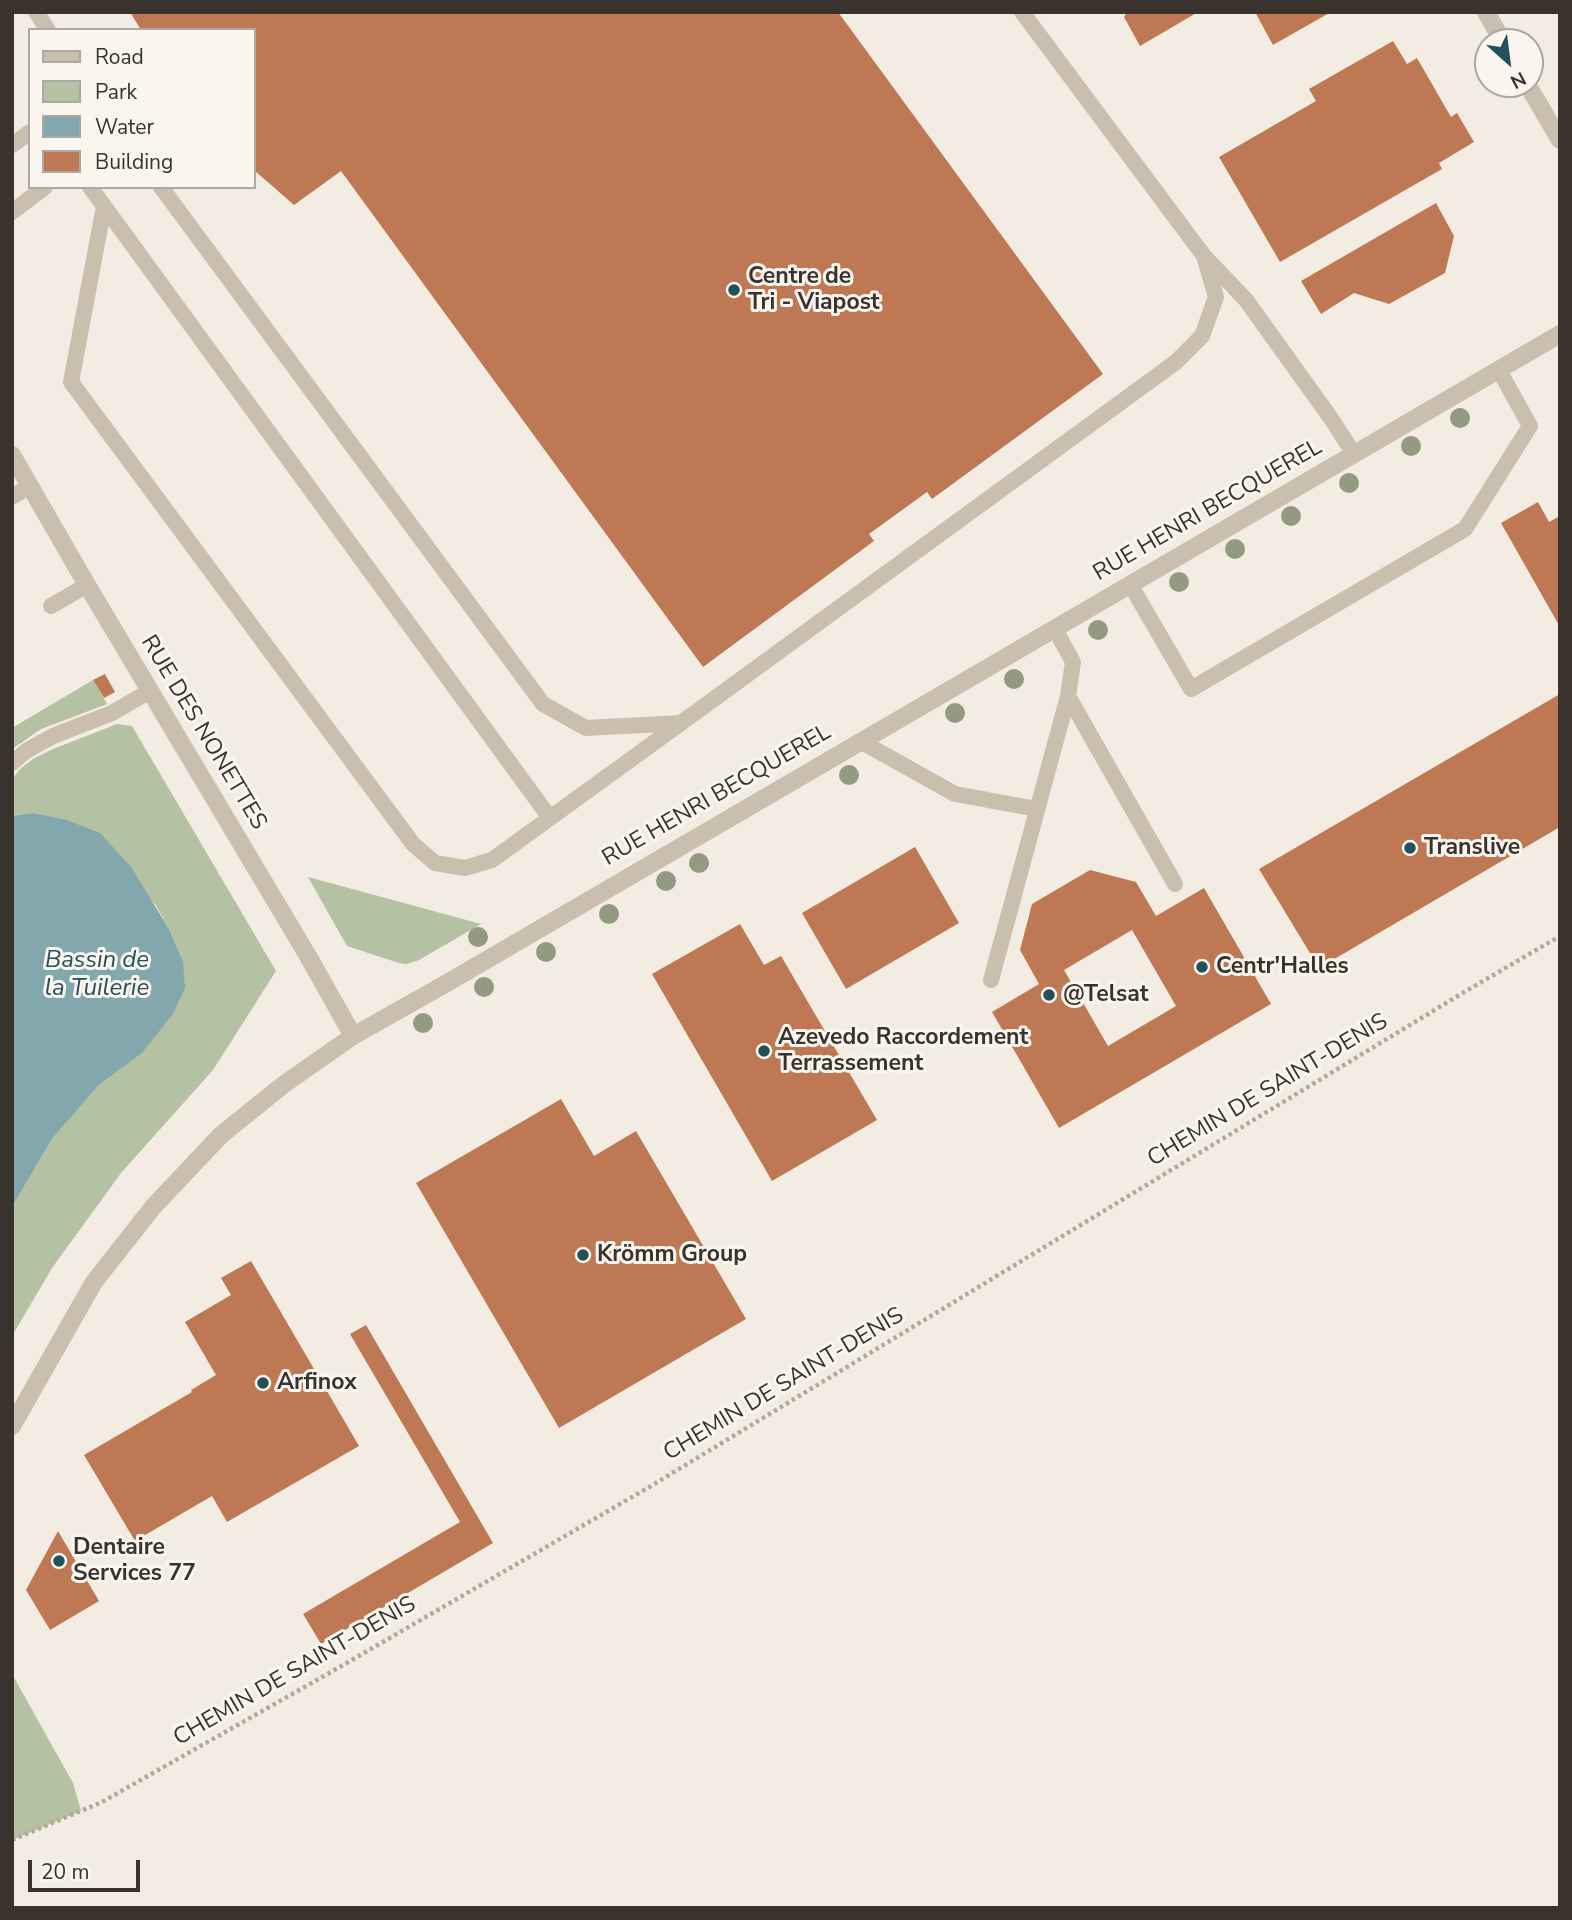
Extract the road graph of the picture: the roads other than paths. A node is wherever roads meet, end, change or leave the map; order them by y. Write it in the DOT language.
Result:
graph roads {
  1 [pos="36,12"];
  2 [pos="1023,12"];
  3 [pos="1486,12"];
  4 [pos="47,28"];
  5 [pos="1495,28"];
  6 [pos="1535,98"];
  7 [pos="28,133"];
  8 [pos="1560,140"];
  9 [pos="12,145"];
  10 [pos="42,189"];
  11 [pos="91,189"];
  12 [pos="162,189"];
  13 [pos="104,206"];
  14 [pos="12,212"];
  15 [pos="1204,256"];
  16 [pos="1560,334"];
  17 [pos="1499,370"];
  18 [pos="1354,454"];
  19 [pos="12,455"];
  20 [pos="30,486"];
  21 [pos="12,497"];
  22 [pos="1130,584"];
  23 [pos="87,585"];
  24 [pos="51,606"];
  25 [pos="1055,629"];
  26 [pos="150,691"];
  27 [pos="1068,696"];
  28 [pos="681,723"];
  29 [pos="860,741"];
  30 [pos="12,763"];
  31 [pos="1037,809"];
  32 [pos="550,818"];
  33 [pos="1175,884"];
  34 [pos="991,980"];
  35 [pos="353,1036"];
  36 [pos="12,1426"];
  1 -- 4 [label="lane"];
  2 -- 15 [label="lane"];
  3 -- 5 [label="street"];
  6 -- 8 [label="street"];
  7 -- 9 [label="lane"];
  10 -- 14 [label="lane"];
  11 -- 13 [label="lane"];
  12 -- 28 [label="lane"];
  13 -- 32 [label="lane"];
  13 -- 32 [label="lane"];
  15 -- 18 [label="lane"];
  15 -- 28 [label="lane"];
  16 -- 17 [label="street, RUE HENRI BECQUEREL"];
  17 -- 18 [label="street, RUE HENRI BECQUEREL"];
  17 -- 22 [label="lane"];
  18 -- 22 [label="street, RUE HENRI BECQUEREL"];
  19 -- 20 [label="street, RUE DES NONETTES"];
  20 -- 21 [label="lane"];
  20 -- 23 [label="street, RUE DES NONETTES"];
  22 -- 25 [label="street, RUE HENRI BECQUEREL"];
  23 -- 24 [label="lane"];
  23 -- 26 [label="street, RUE DES NONETTES"];
  25 -- 27 [label="lane"];
  25 -- 29 [label="street, RUE HENRI BECQUEREL"];
  26 -- 30 [label="lane"];
  26 -- 35 [label="street, RUE DES NONETTES"];
  27 -- 31 [label="lane"];
  27 -- 33 [label="lane"];
  28 -- 32 [label="lane"];
  29 -- 31 [label="lane"];
  29 -- 35 [label="street, RUE HENRI BECQUEREL"];
  31 -- 34 [label="lane"];
  35 -- 36 [label="street, RUE HENRI BECQUEREL"];
}
